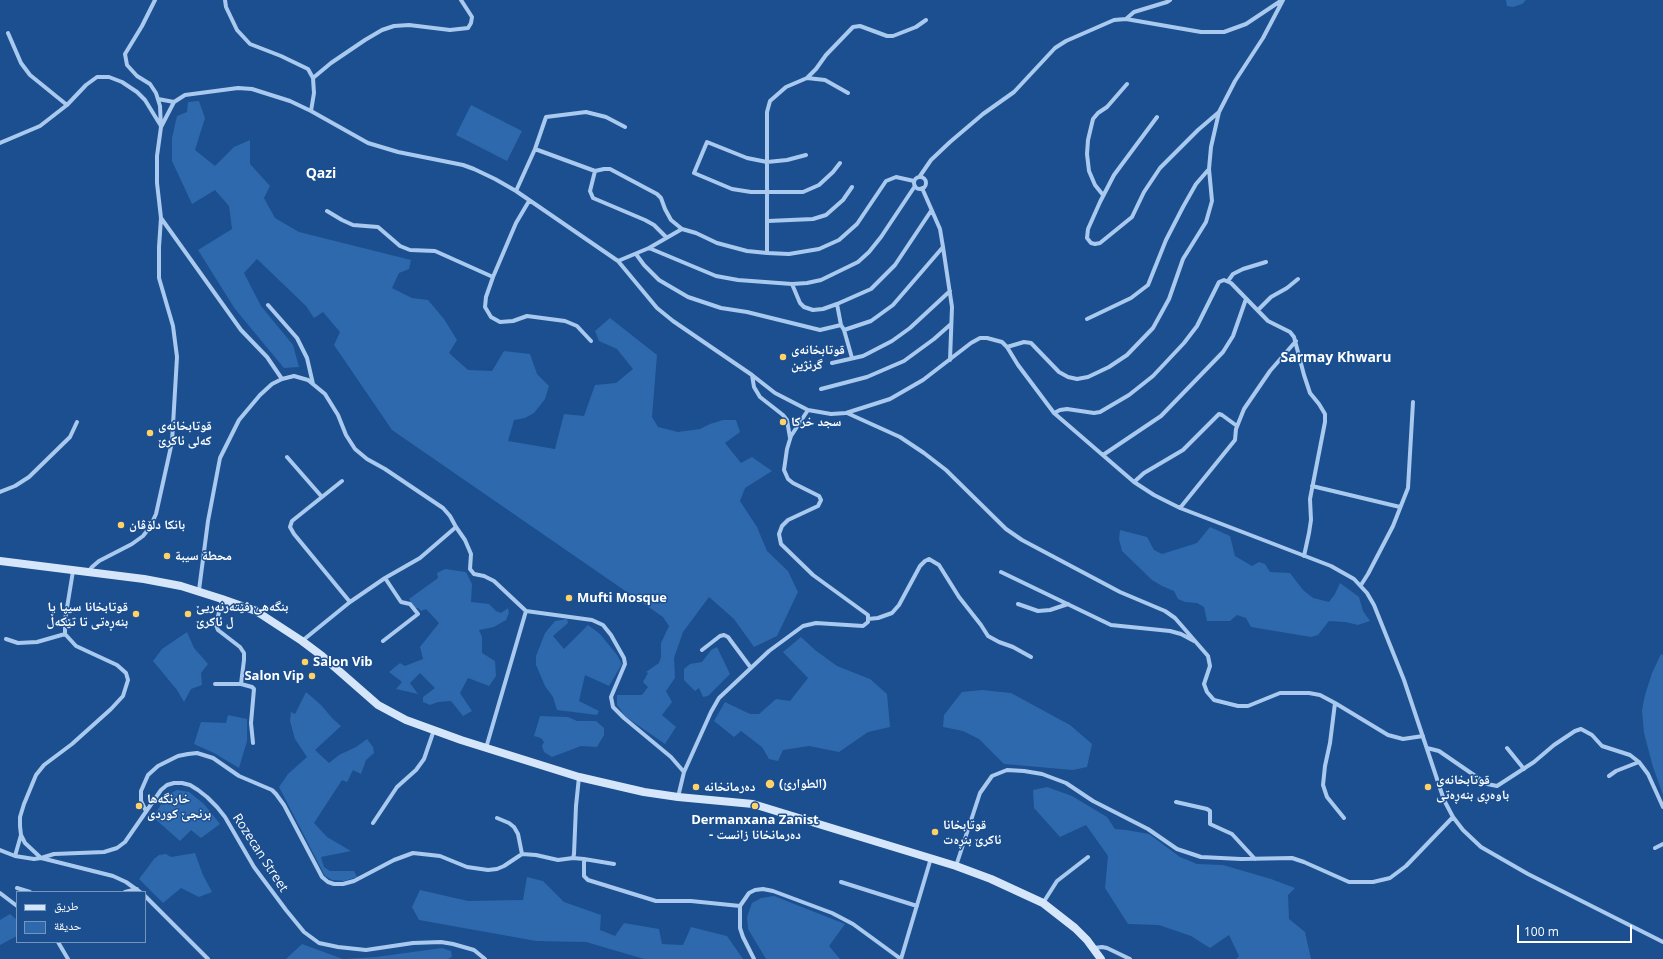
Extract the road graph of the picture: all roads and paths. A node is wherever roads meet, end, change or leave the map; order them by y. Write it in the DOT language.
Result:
graph roads {
  1 [pos="155,0"];
  2 [pos="225,0"];
  3 [pos="460,0"];
  4 [pos="1170,0"];
  5 [pos="1282,0"];
  6 [pos="1126,19"];
  7 [pos="926,20"];
  8 [pos="8,33"];
  9 [pos="313,78"];
  10 [pos="807,78"];
  11 [pos="1127,84"];
  12 [pos="848,93"];
  13 [pos="158,99"];
  14 [pos="174,102"];
  15 [pos="67,105"];
  16 [pos="311,111"];
  17 [pos="1219,112"];
  18 [pos="1157,117"];
  19 [pos="161,127"];
  20 [pos="625,127"];
  21 [pos="0,143"];
  22 [pos="535,149"];
  23 [pos="806,155"];
  24 [pos="767,162"];
  25 [pos="840,163"];
  26 [pos="1209,169"];
  27 [pos="595,171"];
  28 [pos="920,176"];
  29 [pos="914,181"];
  30 [pos="914,186"];
  31 [pos="852,187"];
  32 [pos="922,188"];
  33 [pos="516,191"];
  34 [pos="768,192"];
  35 [pos="1103,195"];
  36 [pos="529,201"];
  37 [pos="327,211"];
  38 [pos="931,211"];
  39 [pos="161,218"];
  40 [pos="768,221"];
  41 [pos="682,229"];
  42 [pos="666,237"];
  43 [pos="943,247"];
  44 [pos="649,248"];
  45 [pos="767,253"];
  46 [pos="636,254"];
  47 [pos="618,261"];
  48 [pos="1266,262"];
  49 [pos="493,277"];
  50 [pos="1298,279"];
  51 [pos="1228,281"];
  52 [pos="792,284"];
  53 [pos="950,291"];
  54 [pos="1246,299"];
  55 [pos="837,304"];
  56 [pos="268,305"];
  57 [pos="1258,310"];
  58 [pos="1088,319"];
  59 [pos="951,324"];
  60 [pos="841,325"];
  61 [pos="844,330"];
  62 [pos="590,341"];
  63 [pos="1296,341"];
  64 [pos="1007,347"];
  65 [pos="852,358"];
  66 [pos="950,360"];
  67 [pos="832,363"];
  68 [pos="752,375"];
  69 [pos="282,379"];
  70 [pos="313,384"];
  71 [pos="821,389"];
  72 [pos="1413,402"];
  73 [pos="808,410"];
  74 [pos="846,413"];
  75 [pos="1054,413"];
  76 [pos="77,422"];
  77 [pos="1237,426"];
  78 [pos="789,441"];
  79 [pos="1103,455"];
  80 [pos="287,457"];
  81 [pos="342,481"];
  82 [pos="1134,482"];
  83 [pos="1312,486"];
  84 [pos="0,492"];
  85 [pos="322,497"];
  86 [pos="1400,507"];
  87 [pos="1180,508"];
  88 [pos="456,527"];
  89 [pos="1304,556"];
  90 [pos="0,561"];
  91 [pos="73,571"];
  92 [pos="1001,572"];
  93 [pos="88,573"];
  94 [pos="385,578"];
  95 [pos="1361,585"];
  96 [pos="199,590"];
  97 [pos="222,599"];
  98 [pos="350,602"];
  99 [pos="1018,604"];
  100 [pos="1068,604"];
  101 [pos="526,610"];
  102 [pos="868,619"];
  103 [pos="65,634"];
  104 [pos="6,639"];
  105 [pos="302,641"];
  106 [pos="383,641"];
  107 [pos="1196,642"];
  108 [pos="702,650"];
  109 [pos="1031,657"];
  110 [pos="751,668"];
  111 [pos="215,684"];
  112 [pos="241,684"];
  113 [pos="1335,703"];
  114 [pos="434,730"];
  115 [pos="1423,736"];
  116 [pos="253,743"];
  117 [pos="486,748"];
  118 [pos="1427,748"];
  119 [pos="1507,748"];
  120 [pos="1639,762"];
  121 [pos="1524,769"];
  122 [pos="684,772"];
  123 [pos="1609,776"];
  124 [pos="579,777"];
  125 [pos="678,797"];
  126 [pos="1176,802"];
  127 [pos="1663,807"];
  128 [pos="146,811"];
  129 [pos="1453,817"];
  130 [pos="497,818"];
  131 [pos="1344,818"];
  132 [pos="373,823"];
  133 [pos="21,835"];
  134 [pos="1663,844"];
  135 [pos="1656,848"];
  136 [pos="0,850"];
  137 [pos="522,854"];
  138 [pos="15,856"];
  139 [pos="1088,857"];
  140 [pos="41,858"];
  141 [pos="573,858"];
  142 [pos="931,858"];
  143 [pos="584,859"];
  144 [pos="1255,859"];
  145 [pos="614,864"];
  146 [pos="956,866"];
  147 [pos="841,882"];
  148 [pos="17,888"];
  149 [pos="138,890"];
  150 [pos="27,891"];
  151 [pos="0,893"];
  152 [pos="146,897"];
  153 [pos="1043,903"];
  154 [pos="16,905"];
  155 [pos="740,906"];
  156 [pos="917,906"];
  157 [pos="1663,942"];
  158 [pos="59,943"];
  159 [pos="1094,948"];
  160 [pos="68,959"];
  161 [pos="208,959"];
  162 [pos="485,959"];
  163 [pos="754,959"];
  164 [pos="901,959"];
  165 [pos="1101,959"];
  166 [pos="1130,959"];
  1 -- 13 [label="street"];
  2 -- 9 [label="street"];
  3 -- 9 [label="street"];
  4 -- 6 [label="street"];
  5 -- 6 [label="street"];
  5 -- 17 [label="street"];
  6 -- 28 [label="street"];
  7 -- 10 [label="street"];
  8 -- 15 [label="street"];
  9 -- 16 [label="street"];
  10 -- 12 [label="street"];
  10 -- 24 [label="street"];
  11 -- 35 [label="street"];
  13 -- 14 [label="street"];
  13 -- 19 [label="street"];
  14 -- 16 [label="street"];
  14 -- 19 [label="street"];
  15 -- 19 [label="street"];
  15 -- 21 [label="street"];
  16 -- 33 [label="street"];
  17 -- 26 [label="street"];
  17 -- 35 [label="street"];
  18 -- 35 [label="street"];
  19 -- 39 [label="street"];
  20 -- 22 [label="street"];
  22 -- 27 [label="street"];
  22 -- 33 [label="street"];
  23 -- 24 [label="street"];
  24 -- 34 [label="street"];
  24 -- 34 [label="street"];
  25 -- 34 [label="street"];
  26 -- 58 [label="street"];
  26 -- 64 [label="street"];
  27 -- 41 [label="street"];
  27 -- 42 [label="street"];
  28 -- 29 [label="street"];
  28 -- 32 [label="street"];
  29 -- 30 [label="street"];
  29 -- 45 [label="street"];
  30 -- 32 [label="street"];
  30 -- 52 [label="street"];
  31 -- 40 [label="street"];
  32 -- 38 [label="street"];
  33 -- 36 [label="street"];
  34 -- 40 [label="street"];
  36 -- 47 [label="street"];
  36 -- 49 [label="street"];
  37 -- 49 [label="street"];
  38 -- 43 [label="street"];
  38 -- 55 [label="street"];
  39 -- 69 [label="street"];
  39 -- 93 [label="street"];
  40 -- 45 [label="street"];
  41 -- 42 [label="street"];
  41 -- 45 [label="street"];
  42 -- 44 [label="street"];
  43 -- 53 [label="street"];
  43 -- 61 [label="street"];
  44 -- 46 [label="street"];
  44 -- 52 [label="street"];
  46 -- 47 [label="street"];
  46 -- 60 [label="street"];
  47 -- 68 [label="street"];
  48 -- 51 [label="street"];
  49 -- 62 [label="street"];
  50 -- 57 [label="street"];
  51 -- 54 [label="street"];
  51 -- 75 [label="street"];
  52 -- 55 [label="street"];
  53 -- 59 [label="street"];
  53 -- 65 [label="street"];
  54 -- 57 [label="street"];
  54 -- 79 [label="street"];
  55 -- 60 [label="street"];
  56 -- 70 [label="street"];
  57 -- 63 [label="street"];
  59 -- 66 [label="street"];
  59 -- 71 [label="street"];
  60 -- 61 [label="street"];
  61 -- 65 [label="street"];
  63 -- 77 [label="street"];
  63 -- 83 [label="street"];
  64 -- 66 [label="street"];
  64 -- 75 [label="street"];
  65 -- 67 [label="street"];
  66 -- 74 [label="street"];
  68 -- 73 [label="street"];
  68 -- 78 [label="street"];
  69 -- 70 [label="street"];
  69 -- 96 [label="street"];
  70 -- 88 [label="street"];
  72 -- 86 [label="street"];
  73 -- 74 [label="street"];
  73 -- 78 [label="street"];
  74 -- 107 [label="street"];
  75 -- 79 [label="street"];
  76 -- 84 [label="street"];
  77 -- 82 [label="street"];
  77 -- 87 [label="street"];
  78 -- 102 [label="street"];
  79 -- 82 [label="street"];
  80 -- 85 [label="street"];
  81 -- 85 [label="street"];
  82 -- 87 [label="street"];
  83 -- 86 [label="street"];
  83 -- 89 [label="street"];
  85 -- 98 [label="street"];
  86 -- 95 [label="street"];
  87 -- 89 [label="street"];
  88 -- 94 [label="street"];
  88 -- 101 [label="street"];
  89 -- 95 [label="street"];
  90 -- 91 [label="street"];
  91 -- 93 [label="street"];
  91 -- 103 [label="street"];
  92 -- 100 [label="street"];
  93 -- 96 [label="street"];
  94 -- 98 [label="street"];
  94 -- 106 [label="street"];
  95 -- 115 [label="street"];
  96 -- 97 [label="street"];
  97 -- 105 [label="street"];
  97 -- 112 [label="street"];
  98 -- 105 [label="street"];
  99 -- 100 [label="street"];
  100 -- 107 [label="street"];
  101 -- 117 [label="street"];
  101 -- 122 [label="street"];
  102 -- 109 [label="street"];
  102 -- 110 [label="street"];
  103 -- 104 [label="street"];
  103 -- 133 [label="street"];
  105 -- 114 [label="street"];
  107 -- 113 [label="street"];
  108 -- 110 [label="street"];
  110 -- 122 [label="street"];
  111 -- 112 [label="street"];
  112 -- 116 [label="street"];
  113 -- 115 [label="street"];
  113 -- 131 [label="street"];
  114 -- 117 [label="street"];
  114 -- 132 [label="street"];
  115 -- 118 [label="street"];
  117 -- 124 [label="street"];
  118 -- 121 [label="street"];
  118 -- 129 [label="street"];
  119 -- 121 [label="street"];
  120 -- 121 [label="street"];
  120 -- 123 [label="street"];
  120 -- 127 [label="street"];
  122 -- 125 [label="street"];
  124 -- 125 [label="street"];
  124 -- 141 [label="street"];
  125 -- 142 [label="street"];
  126 -- 144 [label="street"];
  128 -- 137 [label="street"];
  128 -- 140 [label="street, Rozecan Street"];
  128 -- 162 [label="street, Rozecan Street"];
  129 -- 144 [label="street"];
  129 -- 157 [label="street"];
  130 -- 137 [label="street"];
  133 -- 138 [label="street"];
  133 -- 140 [label="street"];
  134 -- 135 [label="street"];
  136 -- 138 [label="street"];
  137 -- 141 [label="street"];
  138 -- 140 [label="street"];
  139 -- 153 [label="street"];
  140 -- 149 [label="street"];
  141 -- 143 [label="street"];
  142 -- 146 [label="street"];
  142 -- 156 [label="street"];
  143 -- 145 [label="street"];
  143 -- 155 [label="street"];
  144 -- 146 [label="street"];
  146 -- 153 [label="street"];
  147 -- 156 [label="street"];
  148 -- 150 [label="street"];
  151 -- 154 [label="street"];
  152 -- 161 [label="street"];
  153 -- 159 [label="street"];
  155 -- 163 [label="street"];
  155 -- 164 [label="street"];
  156 -- 164 [label="street"];
  158 -- 160 [label="street"];
  159 -- 165 [label="street"];
  159 -- 166 [label="street"];
}
